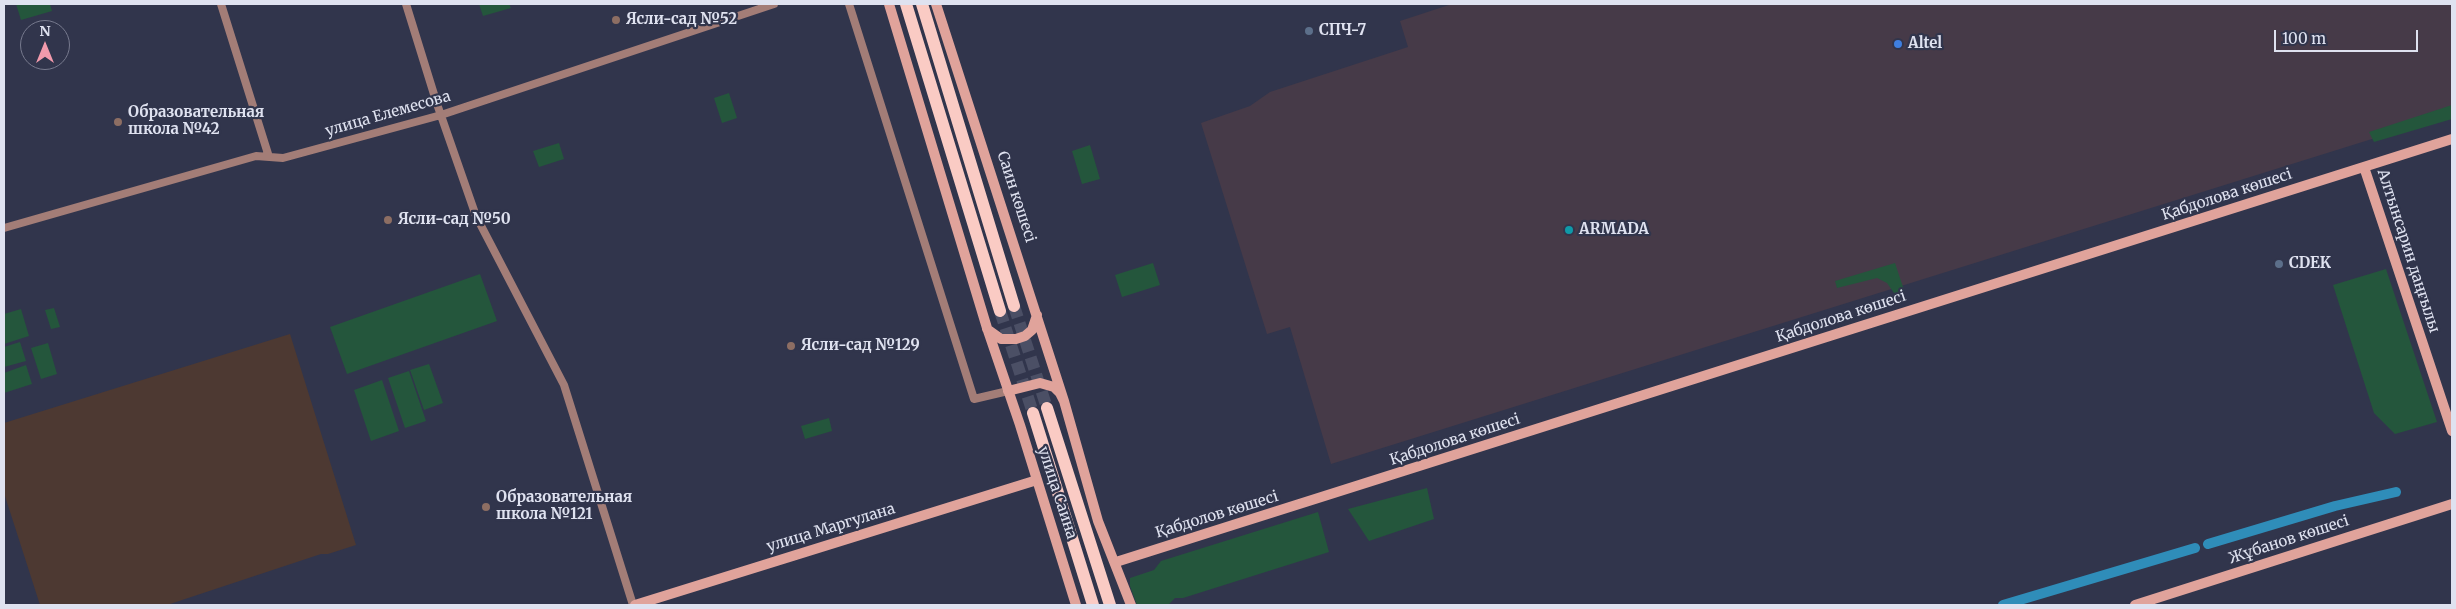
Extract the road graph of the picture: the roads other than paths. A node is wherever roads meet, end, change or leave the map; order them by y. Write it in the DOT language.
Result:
graph roads {
  1 [pos="221,4"];
  2 [pos="406,4"];
  3 [pos="774,4"];
  4 [pos="849,4"];
  5 [pos="889,4"];
  6 [pos="906,4"];
  7 [pos="922,4"];
  8 [pos="936,4"];
  9 [pos="441,115"];
  10 [pos="2452,139"];
  11 [pos="269,157"];
  12 [pos="2364,167"];
  13 [pos="4,228"];
  14 [pos="1014,306"];
  15 [pos="1000,311"];
  16 [pos="1037,314"];
  17 [pos="986,328"];
  18 [pos="1008,391"];
  19 [pos="1064,402"];
  20 [pos="1046,408"];
  21 [pos="1033,413"];
  22 [pos="2452,430"];
  23 [pos="1036,480"];
  24 [pos="1327,496"];
  25 [pos="2452,504"];
  26 [pos="1116,562"];
  27 [pos="634,605"];
  28 [pos="1076,605"];
  29 [pos="1093,605"];
  30 [pos="1110,605"];
  31 [pos="1130,605"];
  32 [pos="2135,605"];
  1 -- 11 [label="street"];
  2 -- 9 [label="street"];
  3 -- 9 [label="street, улица Елемесова"];
  4 -- 18 [label="street"];
  5 -- 17 [label="street"];
  6 -- 15 [label="main road"];
  7 -- 14 [label="main road"];
  8 -- 16 [label="street, Саин көшесі"];
  9 -- 11 [label="street, улица Елемесова"];
  9 -- 27 [label="street"];
  10 -- 12 [label="street"];
  11 -- 13 [label="street, улица Елемесова"];
  12 -- 22 [label="street, Алтынсарин даңғылы"];
  12 -- 24 [label="street, Қабдолова көшесі"];
  16 -- 17 [label="street"];
  16 -- 19 [label="street, Саин көшесі"];
  17 -- 18 [label="street"];
  18 -- 19 [label="street"];
  18 -- 23 [label="street, улица Саина"];
  19 -- 26 [label="street, Саин көшесі"];
  20 -- 30 [label="main road"];
  21 -- 29 [label="main road"];
  23 -- 27 [label="street, улица Маргулана"];
  23 -- 28 [label="street, улица Саина"];
  24 -- 26 [label="street, Қабдолов көшесі"];
  25 -- 32 [label="street, Жұбанов көшесі"];
  26 -- 31 [label="street, Саин көшесі"];
}
